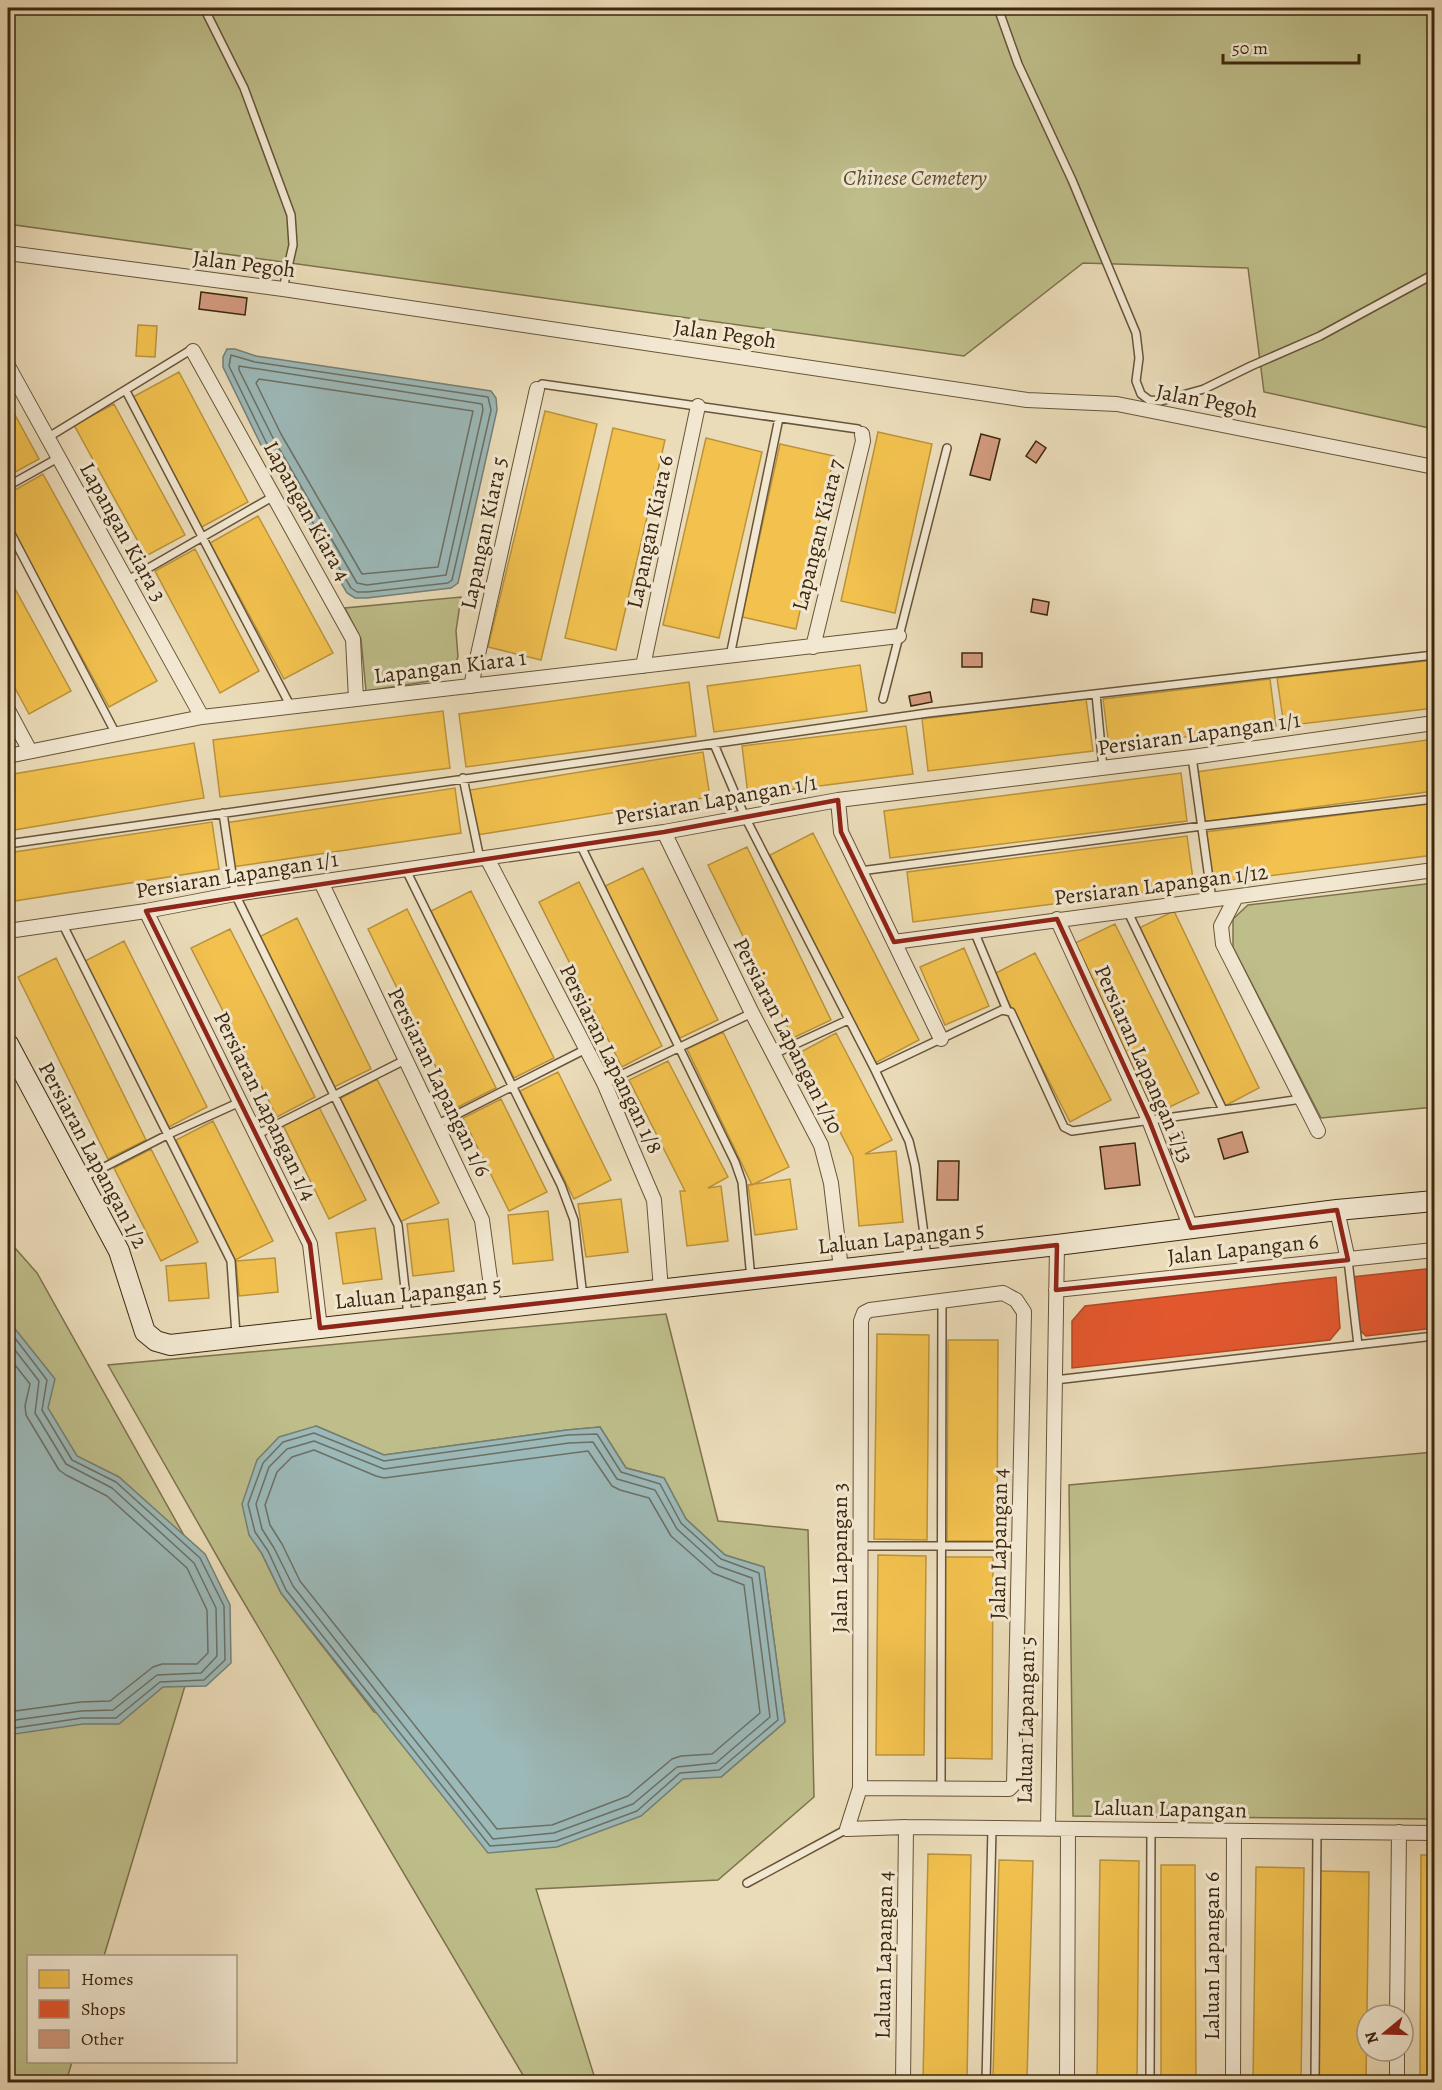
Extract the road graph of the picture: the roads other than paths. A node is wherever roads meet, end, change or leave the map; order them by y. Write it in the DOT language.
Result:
graph roads {
  1 [pos="204,8"];
  2 [pos="998,8"];
  3 [pos="8,253"];
  4 [pos="1434,274"];
  5 [pos="283,290"];
  6 [pos="193,351"];
  7 [pos="8,366"];
  8 [pos="537,389"];
  9 [pos="126,391"];
  10 [pos="698,406"];
  11 [pos="779,418"];
  12 [pos="861,434"];
  13 [pos="47,438"];
  14 [pos="947,448"];
  15 [pos="58,458"];
  16 [pos="1434,467"];
  17 [pos="8,486"];
  18 [pos="274,496"];
  19 [pos="8,528"];
  20 [pos="202,537"];
  21 [pos="126,581"];
  22 [pos="899,636"];
  23 [pos="813,646"];
  24 [pos="1434,655"];
  25 [pos="729,656"];
  26 [pos="643,666"];
  27 [pos="471,686"];
  28 [pos="1096,694"];
  29 [pos="356,699"];
  30 [pos="883,699"];
  31 [pos="291,707"];
  32 [pos="8,710"];
  33 [pos="202,717"];
  34 [pos="1434,723"];
  35 [pos="116,734"];
  36 [pos="714,744"];
  37 [pos="30,751"];
  38 [pos="8,756"];
  39 [pos="1192,756"];
  40 [pos="1103,768"];
  41 [pos="464,778"];
  42 [pos="1434,799"];
  43 [pos="838,800"];
  44 [pos="224,813"];
  45 [pos="745,817"];
  46 [pos="1202,826"];
  47 [pos="664,832"];
  48 [pos="8,844"];
  49 [pos="580,844"];
  50 [pos="483,859"];
  51 [pos="406,870"];
  52 [pos="1434,870"];
  53 [pos="860,871"];
  54 [pos="321,882"];
  55 [pos="235,894"];
  56 [pos="1236,897"];
  57 [pos="1212,900"];
  58 [pos="146,910"];
  59 [pos="1126,910"];
  60 [pos="1057,919"];
  61 [pos="62,923"];
  62 [pos="8,931"];
  63 [pos="974,931"];
  64 [pos="894,942"];
  65 [pos="1007,1010"];
  66 [pos="752,1013"];
  67 [pos="848,1020"];
  68 [pos="941,1039"];
  69 [pos="8,1044"];
  70 [pos="680,1048"];
  71 [pos="586,1049"];
  72 [pos="774,1054"];
  73 [pos="405,1060"];
  74 [pos="875,1070"];
  75 [pos="604,1083"];
  76 [pos="512,1087"];
  77 [pos="334,1096"];
  78 [pos="1302,1099"];
  79 [pos="240,1102"];
  80 [pos="1223,1110"];
  81 [pos="1149,1120"];
  82 [pos="436,1125"];
  83 [pos="1318,1131"];
  84 [pos="169,1134"];
  85 [pos="256,1135"];
  86 [pos="81,1179"];
  87 [pos="1434,1201"];
  88 [pos="1337,1210"];
  89 [pos="1191,1227"];
  90 [pos="1057,1245"];
  91 [pos="1434,1250"];
  92 [pos="927,1259"];
  93 [pos="1348,1260"];
  94 [pos="841,1269"];
  95 [pos="751,1280"];
  96 [pos="661,1290"];
  97 [pos="1056,1290"];
  98 [pos="583,1299"];
  99 [pos="942,1301"];
  100 [pos="494,1308"];
  101 [pos="408,1318"];
  102 [pos="320,1328"];
  103 [pos="1434,1336"];
  104 [pos="236,1338"];
  105 [pos="170,1345"];
  106 [pos="1358,1345"];
  107 [pos="1055,1380"];
  108 [pos="861,1546"];
  109 [pos="942,1546"];
  110 [pos="1020,1546"];
  111 [pos="941,1787"];
  112 [pos="860,1788"];
  113 [pos="906,1827"];
  114 [pos="992,1828"];
  115 [pos="847,1829"];
  116 [pos="1048,1829"];
  117 [pos="1068,1829"];
  118 [pos="1151,1830"];
  119 [pos="1234,1831"];
  120 [pos="1317,1832"];
  121 [pos="1399,1832"];
  122 [pos="1434,1833"];
  123 [pos="747,1883"];
  124 [pos="1397,2003"];
  125 [pos="1397,2063"];
  126 [pos="903,2082"];
  127 [pos="986,2082"];
  128 [pos="1067,2082"];
  129 [pos="1149,2082"];
  130 [pos="1233,2082"];
  131 [pos="1315,2082"];
  132 [pos="1396,2082"];
  1 -- 5 [label="lane"];
  2 -- 4 [label="lane"];
  3 -- 5 [label="street, Jalan Pegoh"];
  5 -- 16 [label="street, Jalan Pegoh"];
  6 -- 9 [label="lane"];
  6 -- 18 [label="street, Lapangan Kiara 4"];
  7 -- 13 [label="street, Lapangan Kiara 3"];
  8 -- 10 [label="lane"];
  8 -- 27 [label="street, Lapangan Kiara 5"];
  9 -- 13 [label="lane"];
  9 -- 20 [label="lane"];
  10 -- 11 [label="lane"];
  10 -- 26 [label="street, Lapangan Kiara 6"];
  11 -- 12 [label="lane"];
  11 -- 25 [label="lane"];
  12 -- 23 [label="street, Lapangan Kiara 7"];
  13 -- 15 [label="street, Lapangan Kiara 3"];
  14 -- 22 [label="lane"];
  15 -- 17 [label="lane"];
  15 -- 21 [label="street, Lapangan Kiara 3"];
  18 -- 20 [label="lane"];
  18 -- 29 [label="street, Lapangan Kiara 4"];
  19 -- 35 [label="lane"];
  20 -- 21 [label="lane"];
  20 -- 31 [label="lane"];
  21 -- 33 [label="street, Lapangan Kiara 3"];
  22 -- 23 [label="street, Lapangan Kiara 1"];
  22 -- 30 [label="lane"];
  23 -- 25 [label="street, Lapangan Kiara 1"];
  24 -- 28 [label="lane"];
  25 -- 26 [label="street, Lapangan Kiara 1"];
  26 -- 27 [label="street, Lapangan Kiara 1"];
  27 -- 29 [label="street, Lapangan Kiara 1"];
  28 -- 36 [label="lane"];
  28 -- 40 [label="lane"];
  29 -- 31 [label="street, Lapangan Kiara 1"];
  31 -- 33 [label="street, Lapangan Kiara 1"];
  32 -- 37 [label="street"];
  33 -- 35 [label="street, Lapangan Kiara 1"];
  34 -- 39 [label="street, Persiaran Lapangan 1/1"];
  35 -- 37 [label="street, Lapangan Kiara 1"];
  36 -- 41 [label="lane"];
  36 -- 45 [label="lane"];
  37 -- 38 [label="street, Lapangan Kiara 1"];
  39 -- 40 [label="street, Persiaran Lapangan 1/1"];
  39 -- 46 [label="lane"];
  40 -- 43 [label="street, Persiaran Lapangan 1/1"];
  41 -- 44 [label="lane"];
  41 -- 50 [label="lane"];
  42 -- 46 [label="lane"];
  43 -- 45 [label="street, Persiaran Lapangan 1/1"];
  43 -- 53 [label="street"];
  44 -- 48 [label="lane"];
  44 -- 55 [label="lane"];
  45 -- 47 [label="street, Persiaran Lapangan 1/1"];
  45 -- 67 [label="lane"];
  46 -- 53 [label="lane"];
  46 -- 57 [label="lane"];
  47 -- 49 [label="street, Persiaran Lapangan 1/1"];
  47 -- 66 [label="street, Persiaran Lapangan 1/10"];
  49 -- 50 [label="street, Persiaran Lapangan 1/1"];
  49 -- 70 [label="lane"];
  50 -- 51 [label="street, Persiaran Lapangan 1/1"];
  50 -- 71 [label="street, Persiaran Lapangan 1/8"];
  51 -- 54 [label="street, Persiaran Lapangan 1/1"];
  51 -- 76 [label="lane"];
  52 -- 56 [label="street, Persiaran Lapangan 1/12"];
  53 -- 64 [label="street"];
  54 -- 55 [label="street, Persiaran Lapangan 1/1"];
  54 -- 73 [label="street, Persiaran Lapangan 1/6"];
  55 -- 58 [label="street, Persiaran Lapangan 1/1"];
  55 -- 77 [label="lane"];
  56 -- 57 [label="street, Persiaran Lapangan 1/12"];
  56 -- 78 [label="street"];
  57 -- 59 [label="street, Persiaran Lapangan 1/12"];
  58 -- 61 [label="street, Persiaran Lapangan 1/1"];
  58 -- 79 [label="street, Persiaran Lapangan 1/4"];
  59 -- 60 [label="street, Persiaran Lapangan 1/12"];
  59 -- 80 [label="lane"];
  60 -- 63 [label="street, Persiaran Lapangan 1/12"];
  60 -- 81 [label="street, Persiaran Lapangan 1/13"];
  61 -- 62 [label="street, Persiaran Lapangan 1/1"];
  61 -- 84 [label="lane"];
  63 -- 64 [label="street, Persiaran Lapangan 1/12"];
  63 -- 65 [label="lane"];
  64 -- 68 [label="street"];
  65 -- 68 [label="lane"];
  65 -- 81 [label="lane"];
  66 -- 70 [label="lane"];
  66 -- 72 [label="street, Persiaran Lapangan 1/10"];
  67 -- 72 [label="lane"];
  67 -- 74 [label="lane"];
  68 -- 74 [label="lane"];
  69 -- 86 [label="street, Persiaran Lapangan 1/2"];
  70 -- 75 [label="lane"];
  70 -- 95 [label="lane"];
  71 -- 75 [label="street, Persiaran Lapangan 1/8"];
  71 -- 76 [label="lane"];
  72 -- 94 [label="street, Persiaran Lapangan 1/10"];
  73 -- 77 [label="lane"];
  73 -- 82 [label="street, Persiaran Lapangan 1/6"];
  74 -- 92 [label="lane"];
  75 -- 96 [label="street, Persiaran Lapangan 1/8"];
  76 -- 82 [label="lane"];
  76 -- 98 [label="lane"];
  77 -- 85 [label="lane"];
  77 -- 101 [label="lane"];
  78 -- 80 [label="lane"];
  78 -- 83 [label="street"];
  79 -- 84 [label="lane"];
  79 -- 85 [label="street, Persiaran Lapangan 1/4"];
  80 -- 81 [label="lane"];
  81 -- 89 [label="street, Persiaran Lapangan 1/13"];
  82 -- 100 [label="street, Persiaran Lapangan 1/6"];
  84 -- 86 [label="lane"];
  84 -- 104 [label="lane"];
  85 -- 102 [label="street, Persiaran Lapangan 1/4"];
  86 -- 105 [label="street, Persiaran Lapangan 1/2"];
  87 -- 88 [label="street"];
  88 -- 89 [label="street"];
  88 -- 93 [label="street"];
  89 -- 90 [label="street"];
  90 -- 92 [label="street, Laluan Lapangan 5"];
  90 -- 97 [label="street, Laluan Lapangan 5"];
  91 -- 93 [label="street, Jalan Lapangan 6"];
  92 -- 94 [label="street, Laluan Lapangan 5"];
  93 -- 97 [label="street, Jalan Lapangan 6"];
  93 -- 106 [label="lane"];
  94 -- 95 [label="street, Laluan Lapangan 5"];
  95 -- 96 [label="street, Laluan Lapangan 5"];
  96 -- 98 [label="street, Laluan Lapangan 5"];
  97 -- 107 [label="street, Laluan Lapangan 5"];
  98 -- 100 [label="street, Laluan Lapangan 5"];
  99 -- 108 [label="street, Jalan Lapangan 3"];
  99 -- 109 [label="lane"];
  99 -- 110 [label="street, Jalan Lapangan 4"];
  100 -- 101 [label="street, Laluan Lapangan 5"];
  101 -- 102 [label="street, Laluan Lapangan 5"];
  102 -- 104 [label="street, Laluan Lapangan 5"];
  103 -- 106 [label="lane"];
  104 -- 105 [label="street, Laluan Lapangan 5"];
  106 -- 107 [label="lane"];
  107 -- 116 [label="street, Laluan Lapangan 5"];
  108 -- 109 [label="lane"];
  108 -- 112 [label="street, Jalan Lapangan 3"];
  109 -- 110 [label="lane"];
  109 -- 111 [label="lane"];
  110 -- 111 [label="street, Jalan Lapangan 4"];
  111 -- 112 [label="street"];
  112 -- 115 [label="street, Jalan Lapangan 3"];
  113 -- 114 [label="street, Laluan Lapangan"];
  113 -- 115 [label="street, Laluan Lapangan"];
  113 -- 126 [label="street, Laluan Lapangan 4"];
  114 -- 116 [label="street, Laluan Lapangan"];
  114 -- 127 [label="lane"];
  115 -- 123 [label="lane"];
  116 -- 117 [label="street, Laluan Lapangan"];
  117 -- 118 [label="street, Laluan Lapangan"];
  117 -- 128 [label="street"];
  118 -- 119 [label="street, Laluan Lapangan"];
  118 -- 129 [label="lane"];
  119 -- 120 [label="street, Laluan Lapangan"];
  119 -- 130 [label="street, Laluan Lapangan 6"];
  120 -- 121 [label="street, Laluan Lapangan"];
  120 -- 131 [label="lane"];
  121 -- 122 [label="street, Laluan Lapangan"];
  121 -- 124 [label="street"];
  125 -- 132 [label="street"];
}
